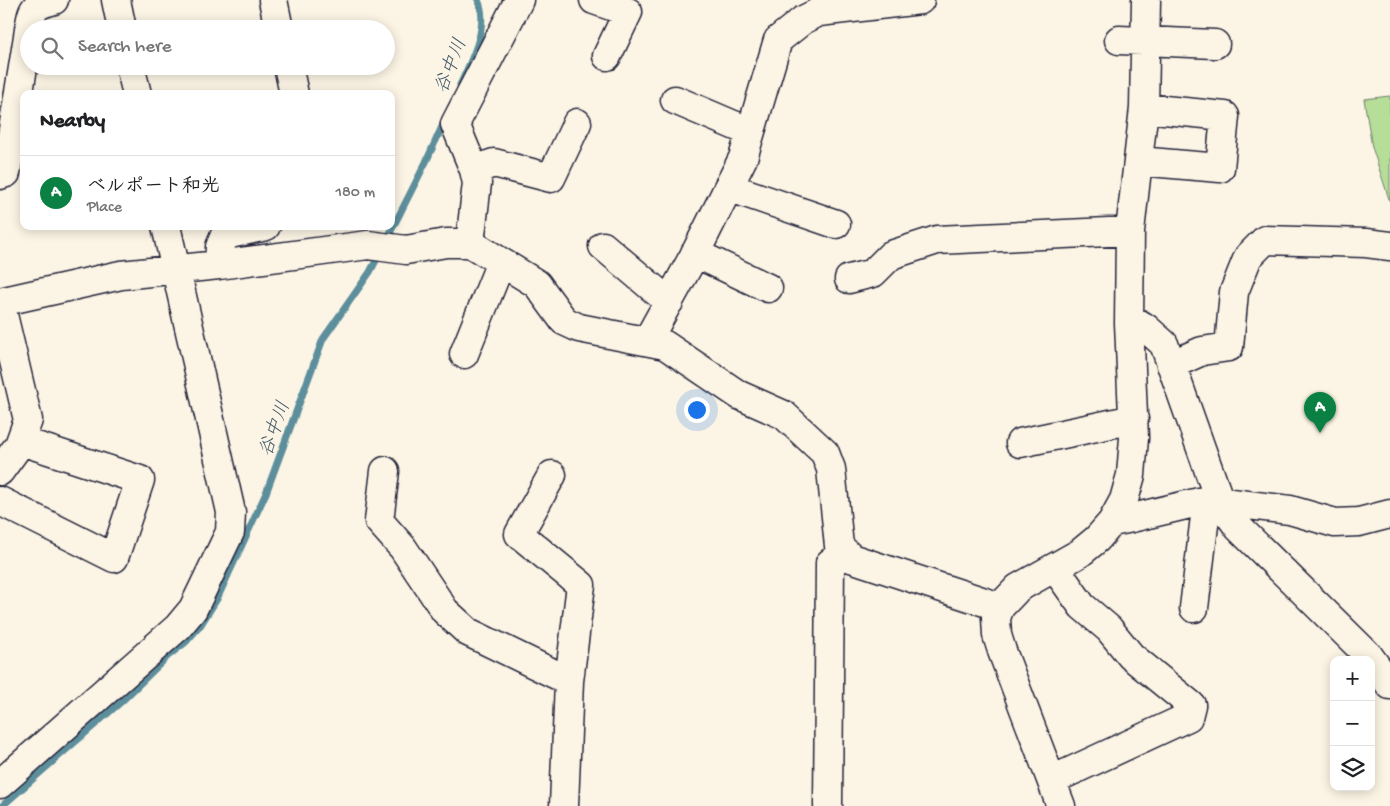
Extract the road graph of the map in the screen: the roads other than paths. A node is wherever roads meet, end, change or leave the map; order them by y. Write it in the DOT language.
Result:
graph roads {
  1 [pos="54,0"];
  2 [pos="116,0"];
  3 [pos="273,0"];
  4 [pos="519,0"];
  5 [pos="594,0"];
  6 [pos="920,0"];
  7 [pos="1146,0"];
  8 [pos="30,20"];
  9 [pos="120,20"];
  10 [pos="277,20"];
  11 [pos="1132,40"];
  12 [pos="1215,44"];
  13 [pos="607,56"];
  14 [pos="22,75"];
  15 [pos="132,75"];
  16 [pos="290,75"];
  17 [pos="135,90"];
  18 [pos="293,90"];
  19 [pos="675,100"];
  20 [pos="1144,108"];
  21 [pos="577,123"];
  22 [pos="750,132"];
  23 [pos="1138,161"];
  24 [pos="474,170"];
  25 [pos="0,175"];
  26 [pos="728,187"];
  27 [pos="836,224"];
  28 [pos="167,230"];
  29 [pos="248,230"];
  30 [pos="1130,231"];
  31 [pos="470,243"];
  32 [pos="602,246"];
  33 [pos="1390,246"];
  34 [pos="695,253"];
  35 [pos="501,262"];
  36 [pos="219,264"];
  37 [pos="176,269"];
  38 [pos="849,279"];
  39 [pos="768,288"];
  40 [pos="0,302"];
  41 [pos="669,302"];
  42 [pos="1129,323"];
  43 [pos="647,342"];
  44 [pos="464,354"];
  45 [pos="1171,365"];
  46 [pos="1134,419"];
  47 [pos="21,441"];
  48 [pos="1020,443"];
  49 [pos="0,471"];
  50 [pos="385,471"];
  51 [pos="552,475"];
  52 [pos="0,501"];
  53 [pos="1214,501"];
  54 [pos="1390,514"];
  55 [pos="1112,522"];
  56 [pos="844,552"];
  57 [pos="1055,568"];
  58 [pos="1000,607"];
  59 [pos="1194,608"];
  60 [pos="569,682"];
  61 [pos="1390,685"];
  62 [pos="1052,780"];
  63 [pos="0,784"];
  64 [pos="564,806"];
  65 [pos="828,806"];
  66 [pos="1061,806"];
  1 -- 8 [label="street"];
  2 -- 9 [label="street"];
  3 -- 10 [label="street"];
  4 -- 24 [label="street"];
  5 -- 13 [label="street"];
  6 -- 22 [label="street"];
  7 -- 11 [label="street"];
  11 -- 12 [label="street"];
  11 -- 20 [label="street"];
  14 -- 25 [label="street"];
  15 -- 17 [label="street"];
  16 -- 18 [label="street"];
  19 -- 22 [label="street"];
  20 -- 23 [label="street"];
  20 -- 23 [label="street"];
  21 -- 24 [label="street"];
  22 -- 26 [label="street"];
  23 -- 30 [label="street"];
  24 -- 31 [label="street"];
  26 -- 27 [label="street"];
  26 -- 34 [label="street"];
  28 -- 37 [label="street"];
  29 -- 36 [label="street"];
  30 -- 38 [label="street"];
  30 -- 42 [label="street"];
  31 -- 35 [label="street"];
  31 -- 36 [label="street"];
  32 -- 41 [label="street"];
  33 -- 45 [label="street"];
  34 -- 39 [label="street"];
  34 -- 41 [label="street"];
  35 -- 43 [label="street"];
  35 -- 44 [label="street"];
  36 -- 37 [label="street"];
  37 -- 40 [label="street"];
  37 -- 63 [label="street"];
  40 -- 47 [label="street"];
  41 -- 43 [label="street"];
  42 -- 45 [label="street"];
  42 -- 46 [label="street"];
  43 -- 56 [label="street"];
  45 -- 53 [label="street"];
  46 -- 48 [label="street"];
  46 -- 55 [label="street"];
  47 -- 49 [label="street"];
  47 -- 52 [label="street"];
  50 -- 60 [label="street"];
  51 -- 60 [label="street"];
  53 -- 54 [label="street"];
  53 -- 55 [label="street"];
  53 -- 59 [label="street"];
  53 -- 61 [label="street"];
  55 -- 57 [label="street"];
  56 -- 58 [label="street"];
  56 -- 65 [label="street"];
  57 -- 58 [label="street"];
  57 -- 62 [label="street"];
  58 -- 62 [label="street"];
  60 -- 64 [label="street"];
  62 -- 66 [label="street"];
}
